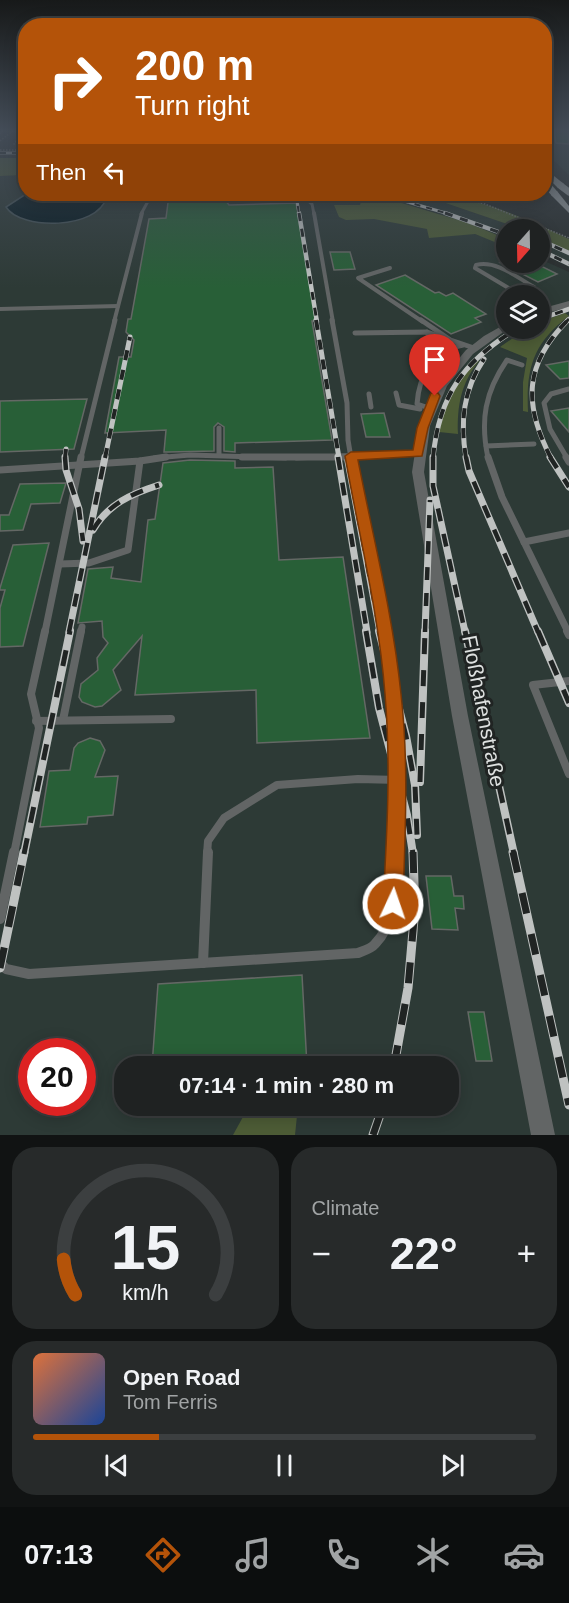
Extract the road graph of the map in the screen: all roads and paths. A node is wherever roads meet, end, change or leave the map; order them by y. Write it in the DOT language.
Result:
graph roads {
  1 [pos="552,191"];
  2 [pos="148,201"];
  3 [pos="310,201"];
  4 [pos="469,201"];
  5 [pos="569,211"];
  6 [pos="521,213"];
  7 [pos="517,216"];
  8 [pos="556,227"];
  9 [pos="551,230"];
  10 [pos="569,238"];
  11 [pos="390,268"];
  12 [pos="523,296"];
  13 [pos="569,297"];
  14 [pos="569,304"];
  15 [pos="118,306"];
  16 [pos="550,306"];
  17 [pos="550,308"];
  18 [pos="0,309"];
  19 [pos="427,332"];
  20 [pos="496,332"];
  21 [pos="355,333"];
  22 [pos="450,339"];
  23 [pos="469,346"];
  24 [pos="443,352"];
  25 [pos="522,365"];
  26 [pos="569,389"];
  27 [pos="396,393"];
  28 [pos="369,394"];
  29 [pos="371,407"];
  30 [pos="429,409"];
  31 [pos="219,428"];
  32 [pos="534,444"];
  33 [pos="486,446"];
  34 [pos="418,453"];
  35 [pos="219,455"];
  36 [pos="351,456"];
  37 [pos="140,461"];
  38 [pos="569,462"];
  39 [pos="80,464"];
  40 [pos="0,470"];
  41 [pos="569,533"];
  42 [pos="524,542"];
  43 [pos="60,564"];
  44 [pos="82,627"];
  45 [pos="569,635"];
  46 [pos="569,681"];
  47 [pos="171,719"];
  48 [pos="63,720"];
  49 [pos="36,721"];
  50 [pos="569,774"];
  51 [pos="399,780"];
  52 [pos="0,919"];
  53 [pos="0,963"];
  54 [pos="203,963"];
  55 [pos="543,1135"];
  1 -- 5 [label="main road, bridge"];
  2 -- 15 [label="lane"];
  3 -- 36 [label="lane"];
  4 -- 7 [label="path"];
  6 -- 7 [label="path"];
  7 -- 9 [label="path"];
  8 -- 9 [label="path"];
  9 -- 10 [label="path"];
  11 -- 22 [label="lane"];
  12 -- 12 [label="lane"];
  13 -- 16 [label="street"];
  14 -- 17 [label="street"];
  15 -- 18 [label="lane"];
  15 -- 39 [label="lane"];
  19 -- 21 [label="lane"];
  19 -- 22 [label="lane"];
  19 -- 24 [label="lane"];
  20 -- 23 [label="street, Floßhafenstraße"];
  22 -- 23 [label="lane"];
  23 -- 24 [label="lane"];
  23 -- 30 [label="street, Floßhafenstraße"];
  24 -- 30 [label="lane"];
  25 -- 33 [label="lane"];
  26 -- 38 [label="lane"];
  27 -- 30 [label="lane"];
  28 -- 29 [label="lane"];
  30 -- 34 [label="street, Floßhafenstraße"];
  31 -- 35 [label="lane"];
  32 -- 33 [label="lane"];
  33 -- 42 [label="lane"];
  34 -- 36 [label="lane"];
  34 -- 55 [label="street, Floßhafenstraße"];
  35 -- 36 [label="lane"];
  35 -- 37 [label="lane"];
  36 -- 51 [label="lane"];
  37 -- 39 [label="lane"];
  37 -- 43 [label="lane"];
  39 -- 40 [label="lane"];
  39 -- 43 [label="lane"];
  41 -- 42 [label="lane"];
  42 -- 45 [label="lane"];
  43 -- 49 [label="lane"];
  44 -- 48 [label="lane"];
  46 -- 50 [label="lane"];
  47 -- 48 [label="lane"];
  48 -- 49 [label="lane"];
  49 -- 52 [label="lane"];
  51 -- 54 [label="lane"];
  51 -- 54 [label="lane"];
  53 -- 54 [label="lane"];
}
